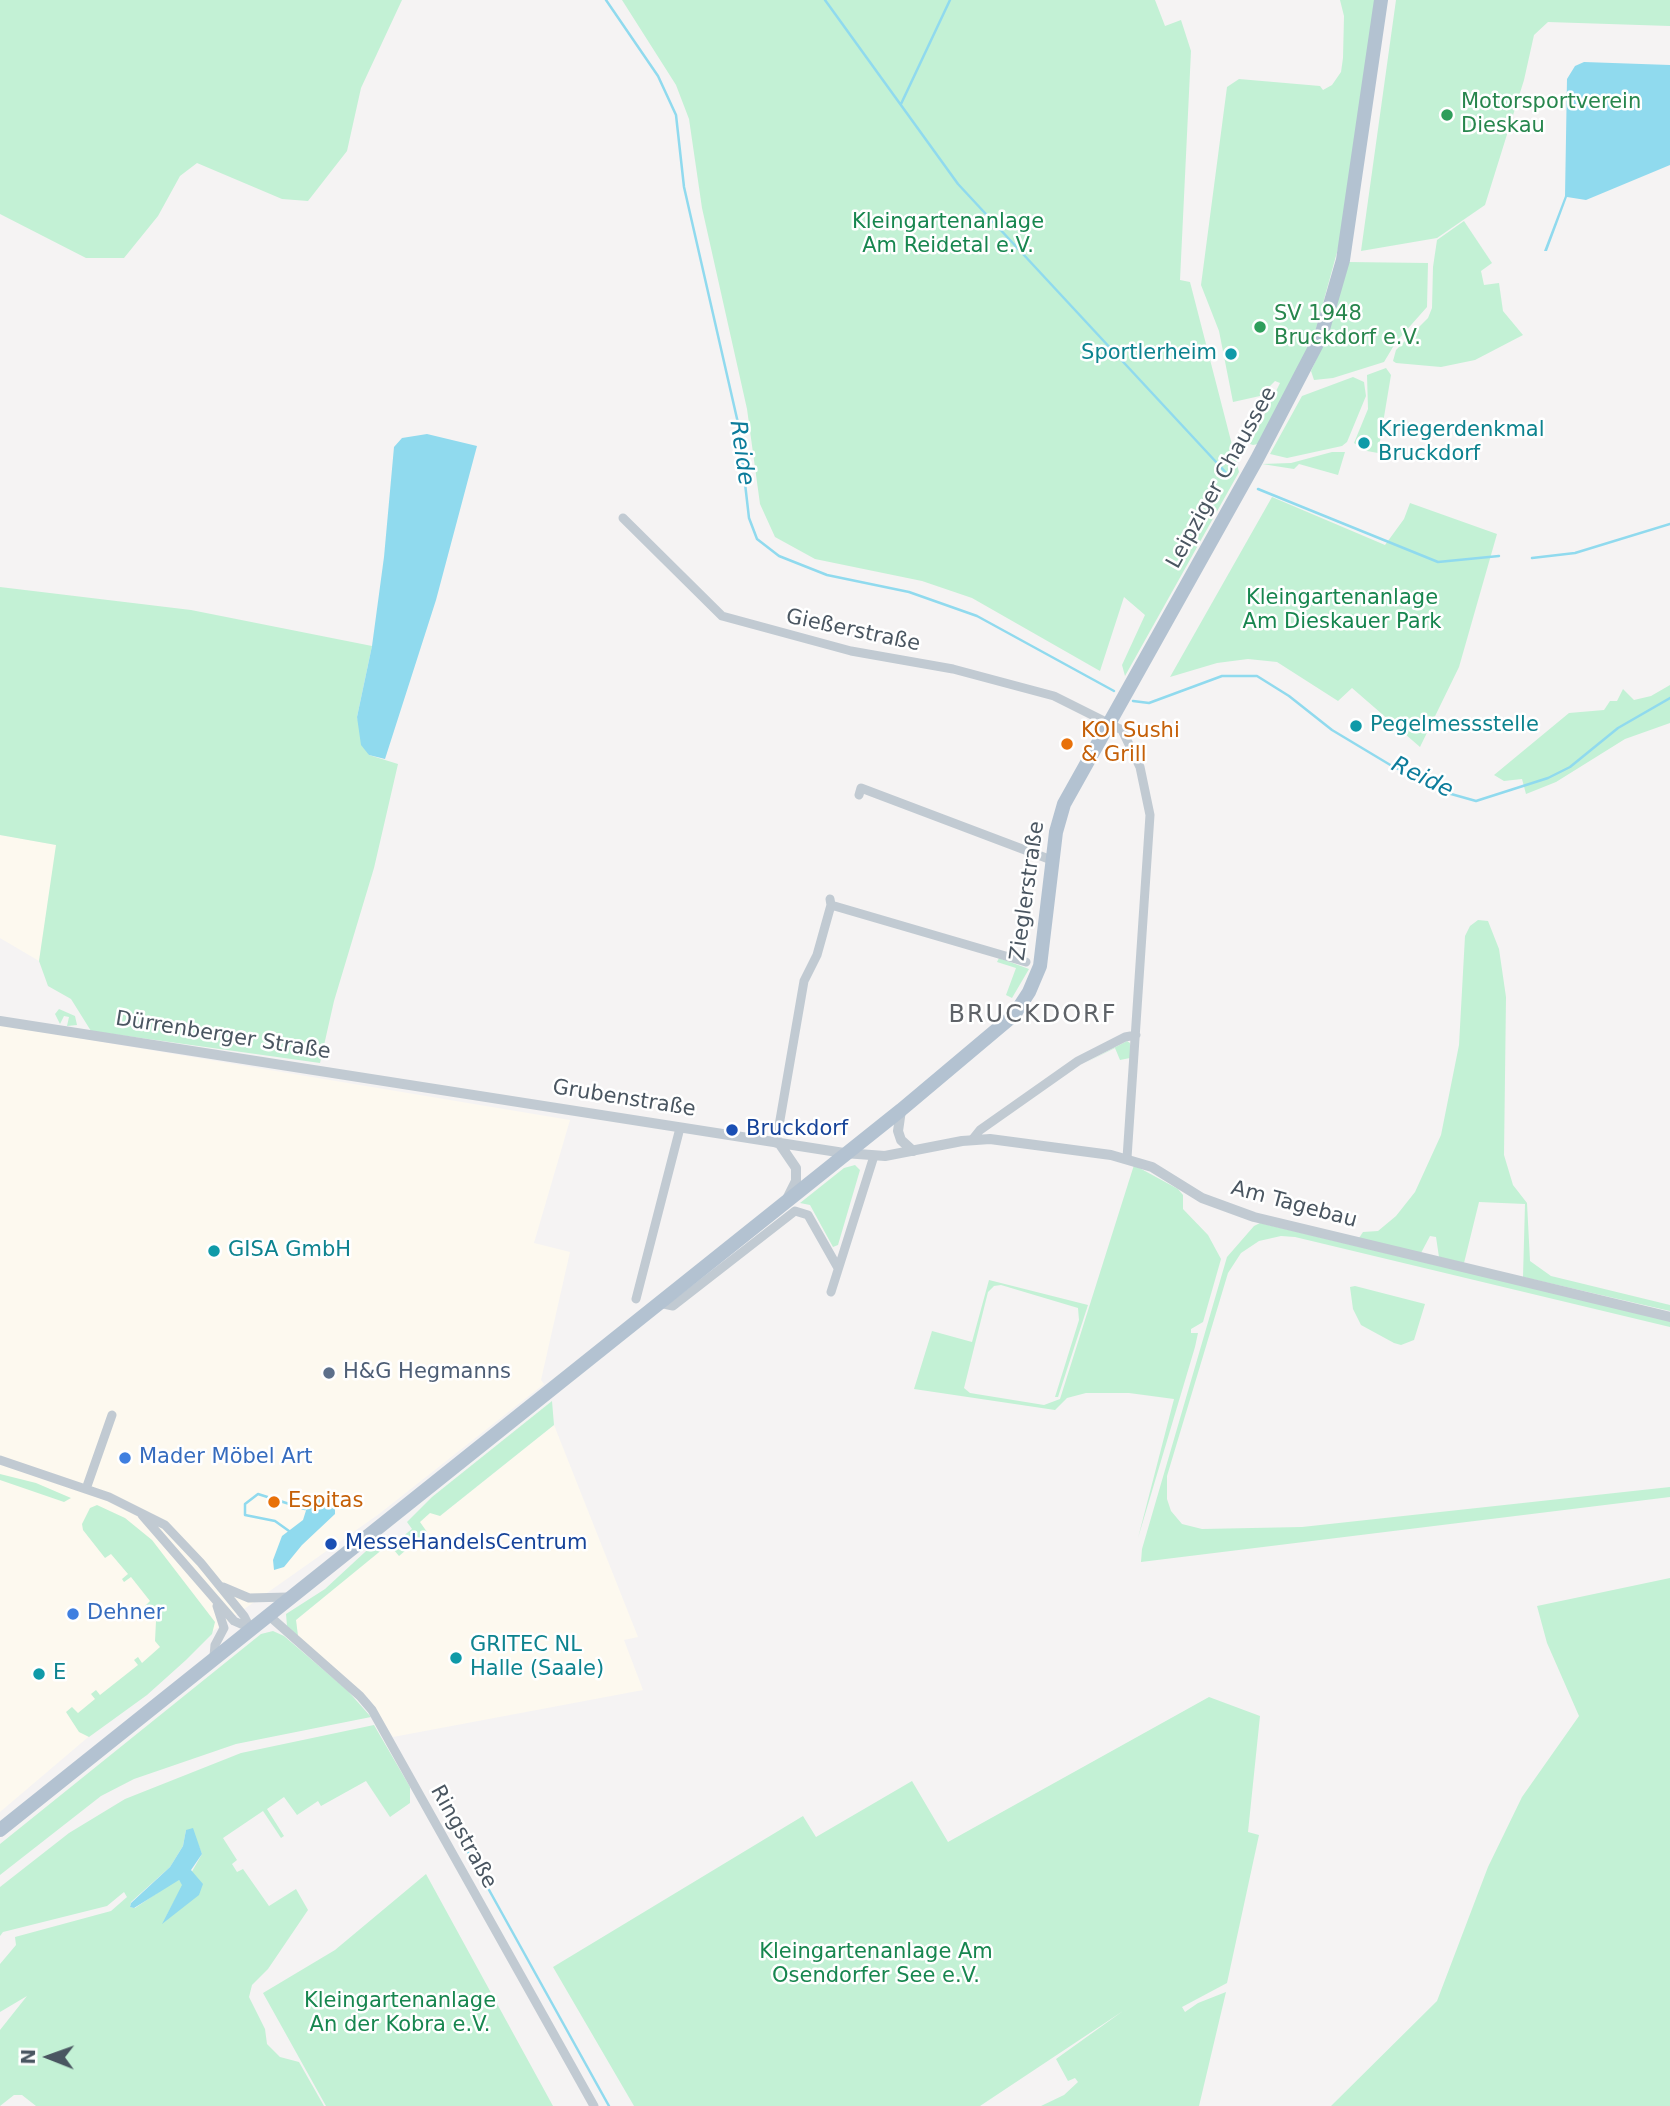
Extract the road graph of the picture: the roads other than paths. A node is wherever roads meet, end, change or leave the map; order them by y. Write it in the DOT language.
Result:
graph roads {
  1 [pos="1381,0"];
  2 [pos="623,519"];
  3 [pos="1121,703"];
  4 [pos="1108,724"];
  5 [pos="859,795"];
  6 [pos="1054,861"];
  7 [pos="1026,962"];
  8 [pos="0,1021"];
  9 [pos="1136,1035"];
  10 [pos="441,1090"];
  11 [pos="901,1110"];
  12 [pos="680,1128"];
  13 [pos="972,1140"];
  14 [pos="778,1143"];
  15 [pos="913,1151"];
  16 [pos="844,1153"];
  17 [pos="874,1156"];
  18 [pos="1127,1158"];
  19 [pos="792,1204"];
  20 [pos="838,1268"];
  21 [pos="831,1292"];
  22 [pos="636,1299"];
  23 [pos="1670,1317"];
  24 [pos="112,1415"];
  25 [pos="0,1460"];
  26 [pos="86,1489"];
  27 [pos="142,1515"];
  28 [pos="219,1584"];
  29 [pos="288,1597"];
  30 [pos="213,1598"];
  31 [pos="267,1614"];
  32 [pos="250,1628"];
  33 [pos="214,1656"];
  34 [pos="0,1830"];
  35 [pos="594,2106"];
  1 -- 3 [label="main road, Leipziger Chaussee"];
  2 -- 4 [label="street, Gießerstraße"];
  3 -- 4 [label="main road, Zieglerstraße"];
  4 -- 6 [label="main road, Zieglerstraße"];
  4 -- 9 [label="street, Gießerstraße"];
  5 -- 6 [label="street"];
  6 -- 11 [label="main road, Zieglerstraße"];
  7 -- 14 [label="street"];
  8 -- 10 [label="street, Dürrenberger Straße"];
  9 -- 13 [label="street"];
  9 -- 18 [label="street, Gießerstraße"];
  10 -- 12 [label="street, Grubenstraße"];
  11 -- 15 [label="street"];
  11 -- 16 [label="main road, Zieglerstraße"];
  12 -- 14 [label="street, Grubenstraße"];
  12 -- 22 [label="street"];
  13 -- 15 [label="street, Am Tagebau"];
  13 -- 18 [label="street, Am Tagebau"];
  14 -- 16 [label="street, Grubenstraße"];
  14 -- 19 [label="street"];
  15 -- 17 [label="street, Am Tagebau"];
  16 -- 17 [label="street, Am Tagebau"];
  16 -- 19 [label="main road, Zieglerstraße"];
  17 -- 20 [label="street"];
  18 -- 23 [label="street, Am Tagebau"];
  19 -- 20 [label="street"];
  19 -- 29 [label="main road, Zieglerstraße"];
  20 -- 21 [label="street"];
  24 -- 26 [label="street"];
  25 -- 26 [label="street"];
  26 -- 27 [label="street"];
  27 -- 28 [label="street"];
  27 -- 30 [label="street"];
  28 -- 29 [label="street"];
  28 -- 32 [label="street"];
  29 -- 31 [label="main road"];
  30 -- 32 [label="street"];
  30 -- 33 [label="street"];
  31 -- 32 [label="main road"];
  31 -- 35 [label="street, Ringstraße"];
  32 -- 33 [label="main road"];
  33 -- 34 [label="main road"];
}
